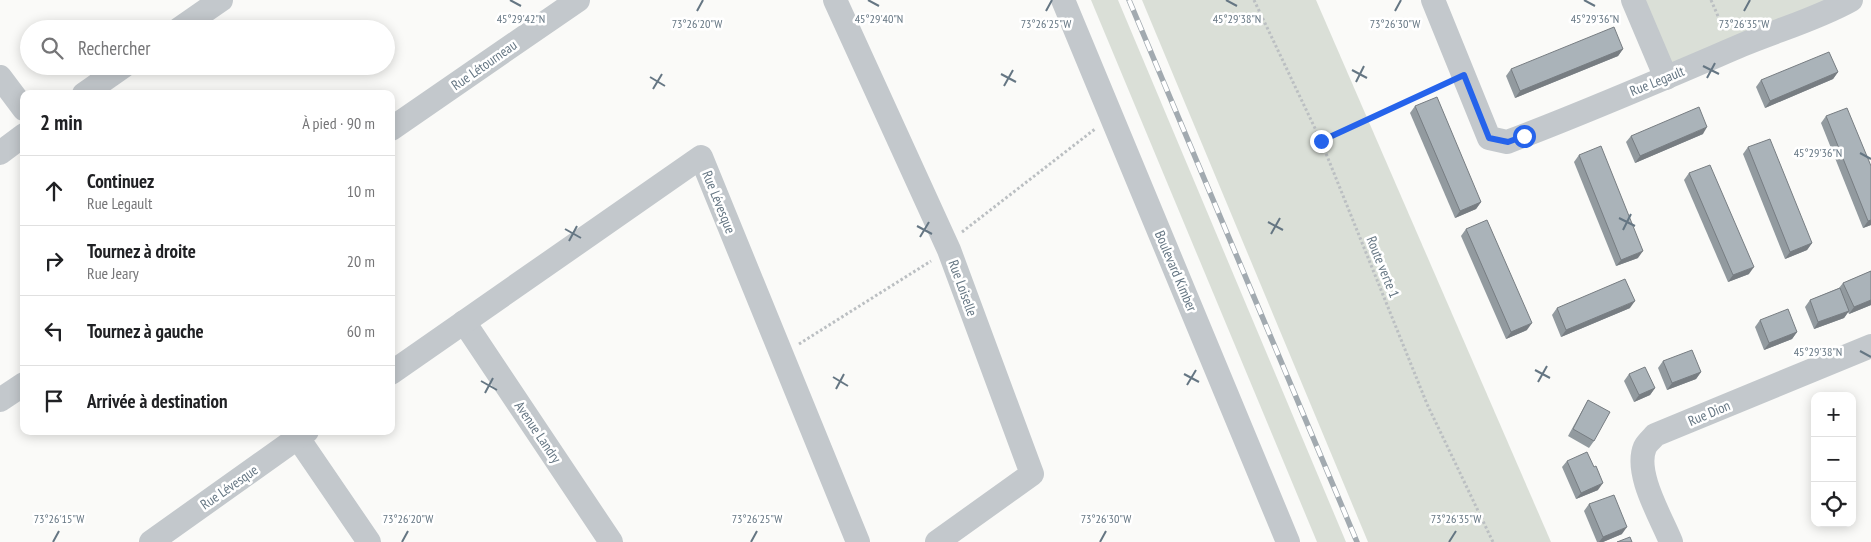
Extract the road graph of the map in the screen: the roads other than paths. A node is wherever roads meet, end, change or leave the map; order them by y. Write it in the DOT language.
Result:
graph roads {
  1 [pos="220,0"];
  2 [pos="578,0"];
  3 [pos="835,0"];
  4 [pos="1063,0"];
  5 [pos="1433,0"];
  6 [pos="1633,0"];
  7 [pos="1843,2"];
  8 [pos="191,20"];
  9 [pos="111,75"];
  10 [pos="0,77"];
  11 [pos="1666,78"];
  12 [pos="90,90"];
  13 [pos="20,104"];
  14 [pos="395,126"];
  15 [pos="20,138"];
  16 [pos="0,153"];
  17 [pos="464,322"];
  18 [pos="1871,346"];
  19 [pos="395,370"];
  20 [pos="20,387"];
  21 [pos="0,400"];
  22 [pos="302,435"];
  23 [pos="304,435"];
  24 [pos="151,542"];
  25 [pos="369,542"];
  26 [pos="612,542"];
  27 [pos="858,542"];
  28 [pos="937,542"];
  29 [pos="1288,542"];
  30 [pos="1671,542"];
  1 -- 8 [label="street"];
  2 -- 14 [label="street, Rue Létourneau"];
  3 -- 28 [label="street, Rue Loiselle"];
  4 -- 29 [label="street, Boulevard Kimber"];
  5 -- 11 [label="street, Rue Legault"];
  6 -- 11 [label="street"];
  7 -- 11 [label="street, Rue Legault"];
  9 -- 12 [label="street"];
  10 -- 13 [label="street"];
  15 -- 16 [label="street"];
  17 -- 19 [label="street, Rue Lévesque"];
  17 -- 26 [label="street, Avenue Landry"];
  17 -- 27 [label="street, Rue Lévesque"];
  18 -- 30 [label="street, Rue Dion"];
  20 -- 21 [label="street"];
  22 -- 24 [label="street, Rue Lévesque"];
  23 -- 25 [label="street"];
}
